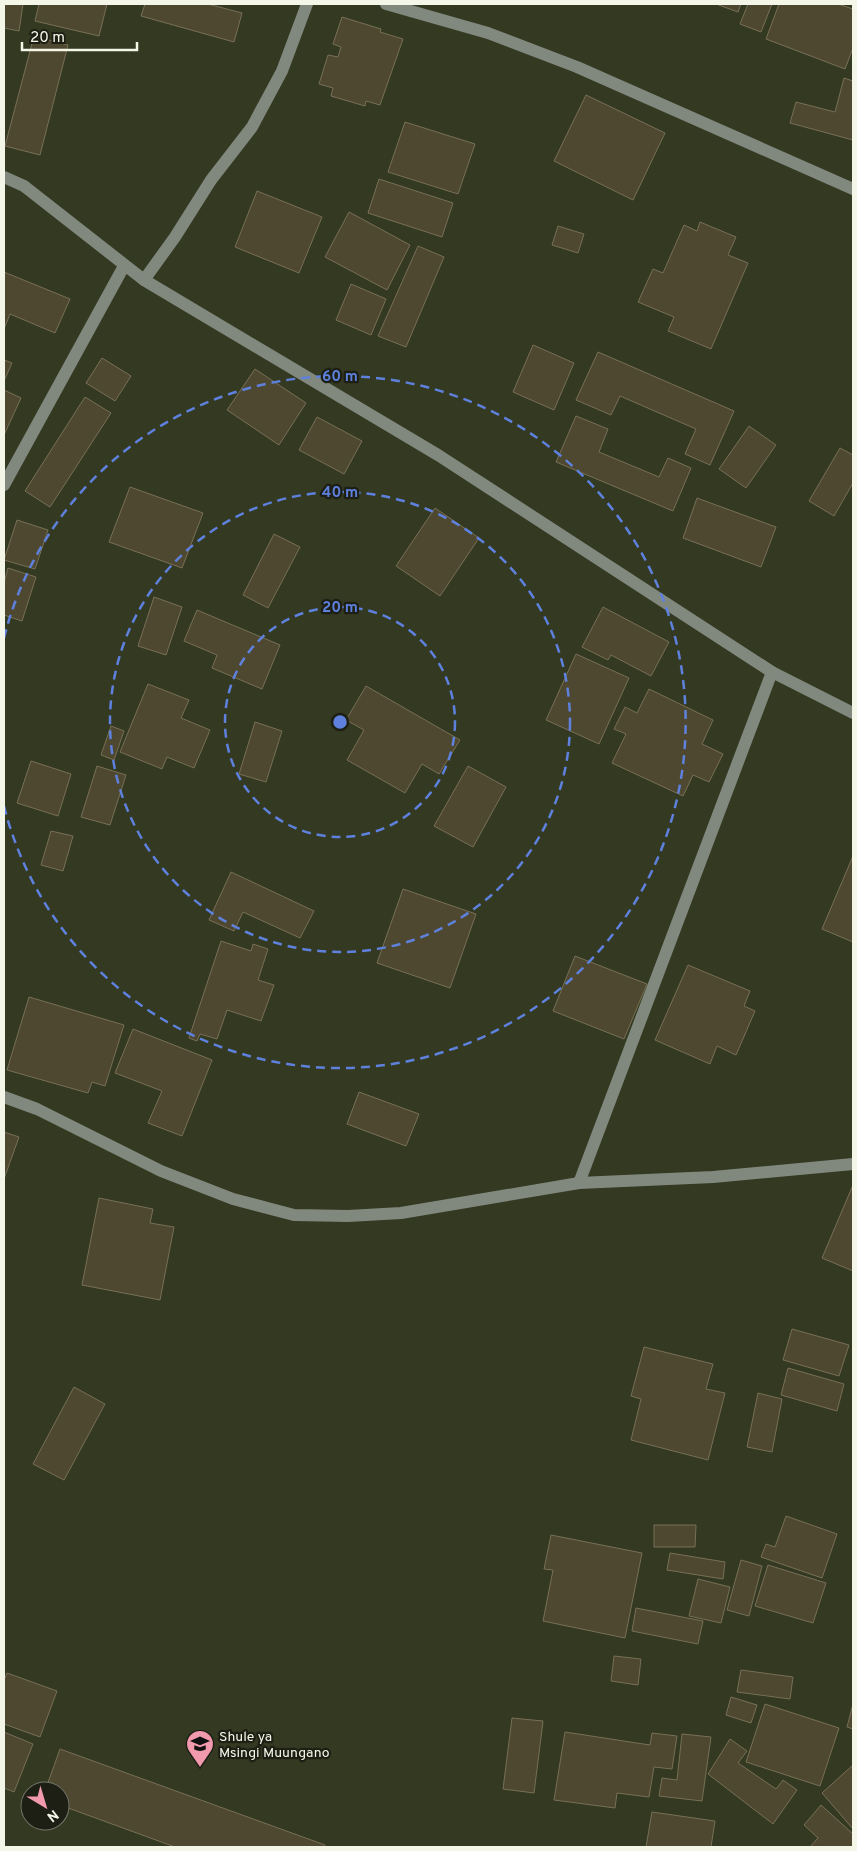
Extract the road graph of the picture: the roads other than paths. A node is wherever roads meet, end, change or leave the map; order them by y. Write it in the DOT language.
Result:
graph roads {
  1 [pos="307,4"];
  2 [pos="386,4"];
  3 [pos="4,177"];
  4 [pos="853,188"];
  5 [pos="124,266"];
  6 [pos="144,280"];
  7 [pos="4,485"];
  8 [pos="772,672"];
  9 [pos="853,713"];
  10 [pos="4,1097"];
  11 [pos="853,1164"];
  12 [pos="579,1183"];
  1 -- 6 [label="street"];
  2 -- 4 [label="street"];
  3 -- 5 [label="street"];
  5 -- 6 [label="street"];
  5 -- 7 [label="street"];
  6 -- 8 [label="street"];
  8 -- 9 [label="street"];
  8 -- 12 [label="street"];
  10 -- 12 [label="street"];
  11 -- 12 [label="street"];
}
